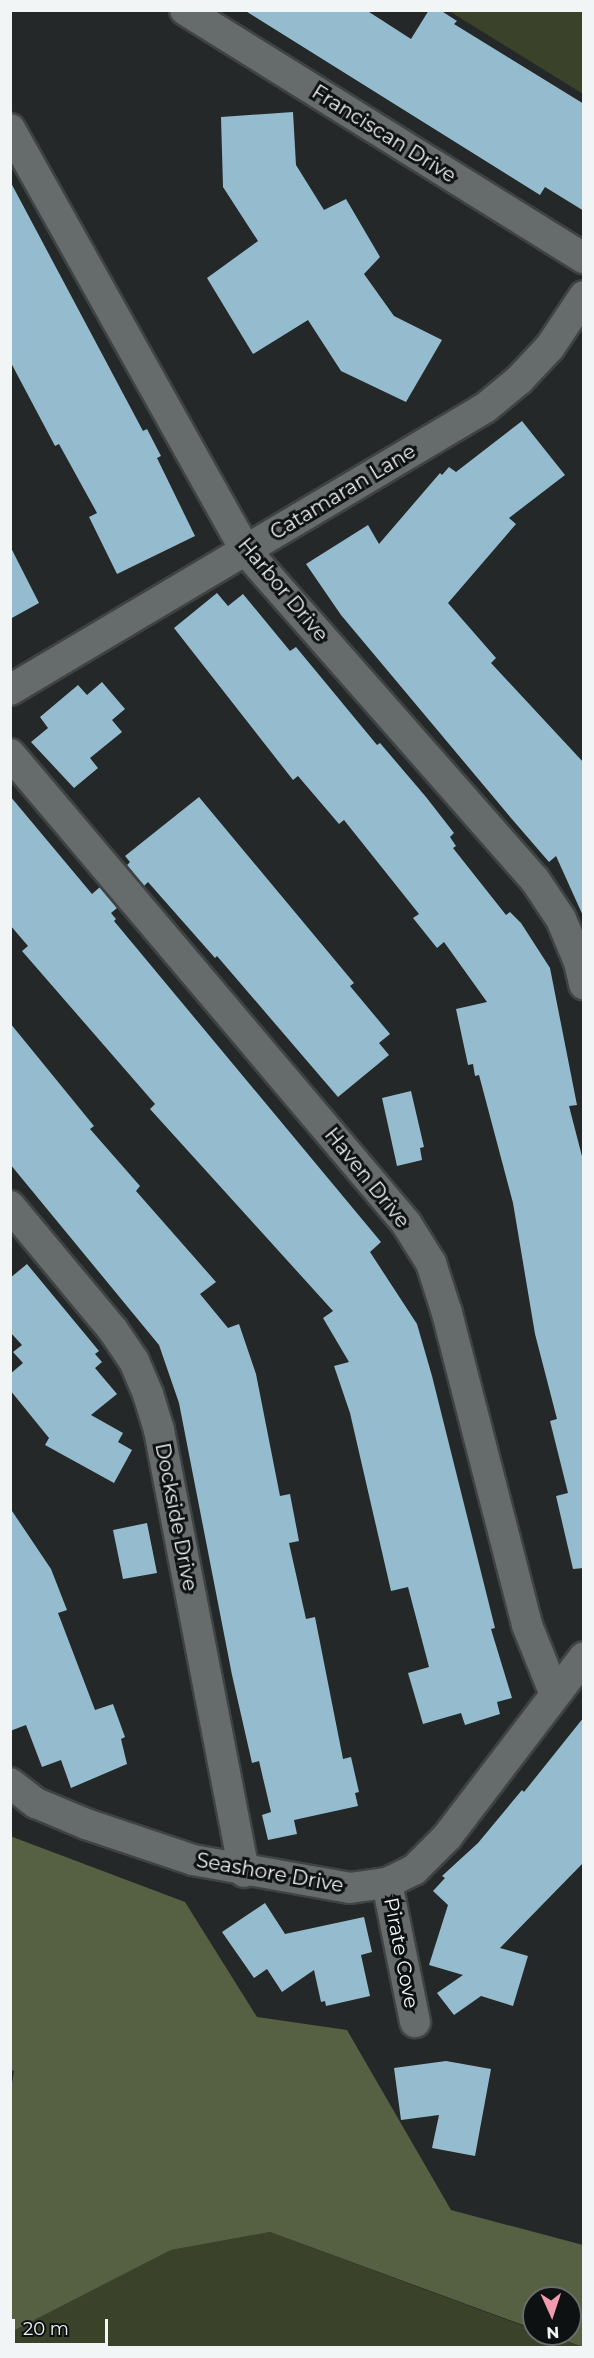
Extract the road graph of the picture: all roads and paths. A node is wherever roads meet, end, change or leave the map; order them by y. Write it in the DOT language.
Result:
graph roads {
  1 [pos="185,10"];
  2 [pos="10,129"];
  3 [pos="584,258"];
  4 [pos="584,296"];
  5 [pos="245,550"];
  6 [pos="10,690"];
  7 [pos="10,754"];
  8 [pos="584,984"];
  9 [pos="10,1206"];
  10 [pos="584,1657"];
  11 [pos="554,1692"];
  12 [pos="10,1783"];
  13 [pos="244,1872"];
  14 [pos="387,1883"];
  15 [pos="415,2022"];
  1 -- 3 [label="street, Franciscan Drive"];
  2 -- 5 [label="street, Harbor Drive"];
  4 -- 5 [label="street, Catamaran Lane"];
  5 -- 6 [label="street, Catamaran Lane"];
  5 -- 8 [label="street, Harbor Drive"];
  7 -- 11 [label="street, Haven Drive"];
  9 -- 13 [label="street, Dockside Drive"];
  10 -- 11 [label="street, Seashore Drive"];
  11 -- 14 [label="street, Seashore Drive"];
  12 -- 13 [label="street, Seashore Drive"];
  13 -- 14 [label="street, Seashore Drive"];
  14 -- 15 [label="street, Pirate Cove"];
}
